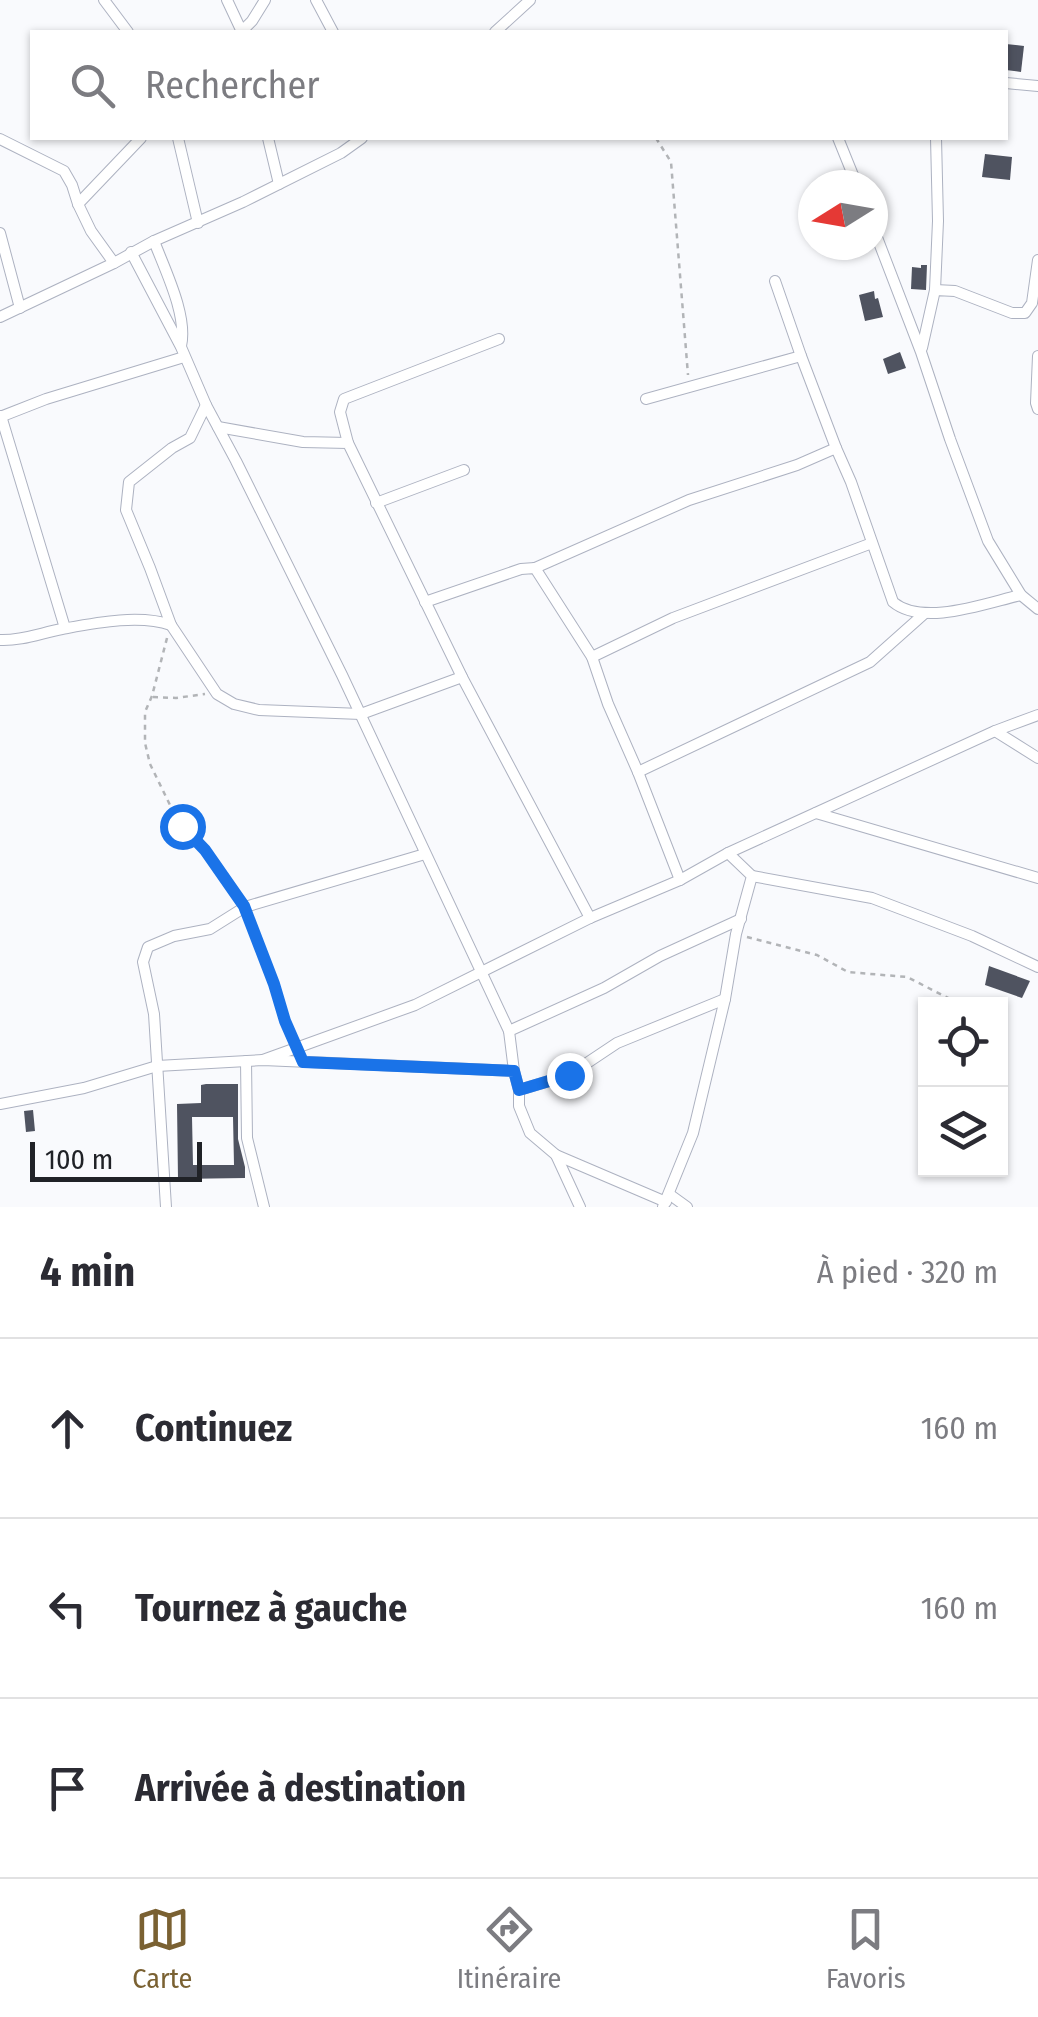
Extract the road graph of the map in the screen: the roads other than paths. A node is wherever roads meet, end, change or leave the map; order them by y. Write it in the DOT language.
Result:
graph roads {
  1 [pos="104,0"];
  2 [pos="226,0"];
  3 [pos="266,0"];
  4 [pos="316,0"];
  5 [pos="530,0"];
  6 [pos="126,30"];
  7 [pos="241,30"];
  8 [pos="244,30"];
  9 [pos="332,30"];
  10 [pos="497,30"];
  11 [pos="1008,83"];
  12 [pos="1038,86"];
  13 [pos="0,139"];
  14 [pos="139,140"];
  15 [pos="178,140"];
  16 [pos="268,140"];
  17 [pos="359,140"];
  18 [pos="839,140"];
  19 [pos="936,140"];
  20 [pos="851,170"];
  21 [pos="279,184"];
  22 [pos="78,204"];
  23 [pos="198,223"];
  24 [pos="0,233"];
  25 [pos="154,241"];
  26 [pos="130,252"];
  27 [pos="886,260"];
  28 [pos="1038,260"];
  29 [pos="114,263"];
  30 [pos="775,281"];
  31 [pos="935,290"];
  32 [pos="1032,303"];
  33 [pos="20,308"];
  34 [pos="0,317"];
  35 [pos="1038,320"];
  36 [pos="499,340"];
  37 [pos="182,352"];
  38 [pos="921,352"];
  39 [pos="800,356"];
  40 [pos="1038,356"];
  41 [pos="646,399"];
  42 [pos="206,405"];
  43 [pos="1038,408"];
  44 [pos="1,417"];
  45 [pos="218,428"];
  46 [pos="348,443"];
  47 [pos="836,448"];
  48 [pos="464,470"];
  49 [pos="376,503"];
  50 [pos="872,543"];
  51 [pos="535,568"];
  52 [pos="1021,595"];
  53 [pos="426,602"];
  54 [pos="1038,609"];
  55 [pos="924,614"];
  56 [pos="171,625"];
  57 [pos="65,628"];
  58 [pos="0,640"];
  59 [pos="592,657"];
  60 [pos="462,677"];
  61 [pos="361,714"];
  62 [pos="1038,715"];
  63 [pos="995,731"];
  64 [pos="1038,758"];
  65 [pos="638,772"];
  66 [pos="816,813"];
  67 [pos="728,853"];
  68 [pos="424,854"];
  69 [pos="752,876"];
  70 [pos="1038,878"];
  71 [pos="680,880"];
  72 [pos="590,918"];
  73 [pos="742,919"];
  74 [pos="1038,967"];
  75 [pos="482,970"];
  76 [pos="725,999"];
  77 [pos="509,1031"];
  78 [pos="263,1060"];
  79 [pos="246,1061"];
  80 [pos="157,1066"];
  81 [pos="514,1071"];
  82 [pos="519,1090"];
  83 [pos="0,1104"];
  84 [pos="556,1156"];
  85 [pos="666,1201"];
  86 [pos="166,1207"];
  87 [pos="264,1207"];
  88 [pos="580,1207"];
  89 [pos="687,1207"];
  1 -- 6 [label="street"];
  2 -- 7 [label="street"];
  3 -- 8 [label="street"];
  4 -- 9 [label="street"];
  5 -- 10 [label="street"];
  11 -- 12 [label="street"];
  13 -- 22 [label="street"];
  14 -- 22 [label="street"];
  15 -- 23 [label="street"];
  16 -- 21 [label="street"];
  17 -- 21 [label="street"];
  18 -- 20 [label="street"];
  19 -- 31 [label="street"];
  21 -- 23 [label="street"];
  22 -- 29 [label="street"];
  23 -- 25 [label="street"];
  24 -- 33 [label="street"];
  25 -- 26 [label="street"];
  25 -- 37 [label="street"];
  26 -- 29 [label="street"];
  26 -- 37 [label="street"];
  27 -- 38 [label="street"];
  28 -- 32 [label="street"];
  29 -- 33 [label="street"];
  30 -- 39 [label="street"];
  31 -- 32 [label="street"];
  31 -- 38 [label="street"];
  32 -- 35 [label="street"];
  33 -- 34 [label="street"];
  36 -- 46 [label="street"];
  37 -- 42 [label="street"];
  37 -- 44 [label="street"];
  38 -- 52 [label="street"];
  39 -- 41 [label="street"];
  39 -- 47 [label="street"];
  40 -- 43 [label="street"];
  42 -- 45 [label="street"];
  42 -- 56 [label="street"];
  44 -- 57 [label="street"];
  45 -- 46 [label="street"];
  45 -- 61 [label="street"];
  46 -- 49 [label="street"];
  47 -- 50 [label="street"];
  47 -- 51 [label="street"];
  48 -- 49 [label="street"];
  49 -- 53 [label="street"];
  50 -- 55 [label="street"];
  50 -- 59 [label="street"];
  51 -- 53 [label="street"];
  51 -- 59 [label="street"];
  52 -- 54 [label="street"];
  52 -- 55 [label="street"];
  53 -- 60 [label="street"];
  55 -- 65 [label="street"];
  56 -- 57 [label="street"];
  56 -- 61 [label="street"];
  57 -- 58 [label="street"];
  59 -- 65 [label="street"];
  60 -- 61 [label="street"];
  60 -- 72 [label="street"];
  61 -- 68 [label="street"];
  62 -- 63 [label="street"];
  63 -- 64 [label="street"];
  63 -- 66 [label="street"];
  65 -- 71 [label="street"];
  66 -- 67 [label="street"];
  66 -- 70 [label="street"];
  67 -- 69 [label="street"];
  67 -- 71 [label="street"];
  68 -- 75 [label="street"];
  68 -- 80 [label="street"];
  69 -- 73 [label="street"];
  69 -- 74 [label="street"];
  71 -- 72 [label="street"];
  72 -- 75 [label="street"];
  73 -- 76 [label="street"];
  73 -- 77 [label="street"];
  75 -- 77 [label="street"];
  75 -- 78 [label="street"];
  76 -- 82 [label="street"];
  76 -- 85 [label="street"];
  77 -- 81 [label="street"];
  78 -- 79 [label="street"];
  78 -- 81 [label="street"];
  79 -- 80 [label="street"];
  79 -- 87 [label="street"];
  80 -- 83 [label="street"];
  80 -- 86 [label="street"];
  81 -- 82 [label="street"];
  82 -- 84 [label="street"];
  84 -- 85 [label="street"];
  84 -- 88 [label="street"];
  85 -- 89 [label="street"];
}
